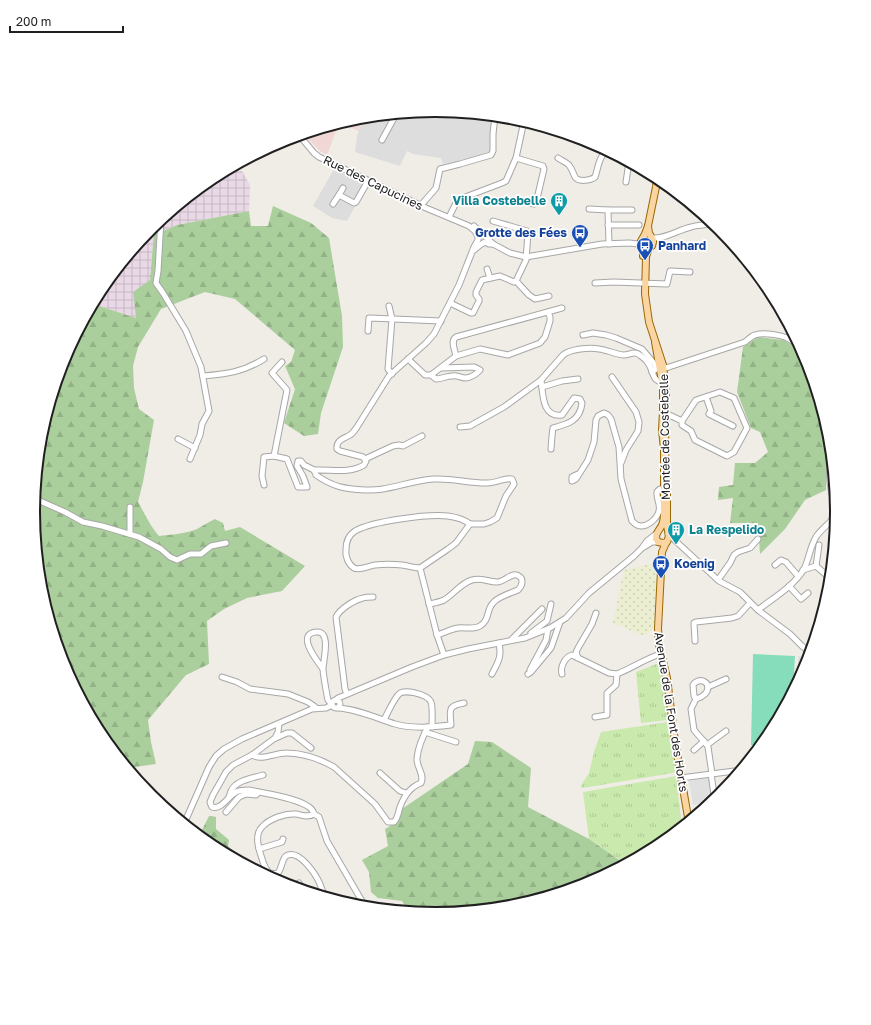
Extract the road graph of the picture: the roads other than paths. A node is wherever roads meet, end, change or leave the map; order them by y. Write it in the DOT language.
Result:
graph roads {
  1 [pos="393,119"];
  2 [pos="494,121"];
  3 [pos="523,127"];
  4 [pos="303,140"];
  5 [pos="382,140"];
  6 [pos="602,154"];
  7 [pos="516,158"];
  8 [pos="558,158"];
  9 [pos="628,168"];
  10 [pos="368,181"];
  11 [pos="626,182"];
  12 [pos="656,185"];
  13 [pos="343,188"];
  14 [pos="339,195"];
  15 [pos="518,200"];
  16 [pos="333,204"];
  17 [pos="421,206"];
  18 [pos="588,209"];
  19 [pos="608,210"];
  20 [pos="632,210"];
  21 [pos="452,218"];
  22 [pos="493,220"];
  23 [pos="608,225"];
  24 [pos="639,225"];
  25 [pos="707,225"];
  26 [pos="160,229"];
  27 [pos="482,239"];
  28 [pos="648,241"];
  29 [pos="609,244"];
  30 [pos="526,257"];
  31 [pos="487,269"];
  32 [pos="690,272"];
  33 [pos="490,278"];
  34 [pos="516,281"];
  35 [pos="643,283"];
  36 [pos="595,284"];
  37 [pos="549,296"];
  38 [pos="450,303"];
  39 [pos="389,306"];
  40 [pos="562,308"];
  41 [pos="548,312"];
  42 [pos="392,318"];
  43 [pos="441,321"];
  44 [pos="368,331"];
  45 [pos="582,335"];
  46 [pos="791,340"];
  47 [pos="456,356"];
  48 [pos="264,359"];
  49 [pos="408,359"];
  50 [pos="282,362"];
  51 [pos="441,368"];
  52 [pos="662,368"];
  53 [pos="652,372"];
  54 [pos="392,374"];
  55 [pos="431,375"];
  56 [pos="203,376"];
  57 [pos="612,377"];
  58 [pos="578,379"];
  59 [pos="540,380"];
  60 [pos="664,382"];
  61 [pos="542,387"];
  62 [pos="706,397"];
  63 [pos="665,412"];
  64 [pos="682,422"];
  65 [pos="733,426"];
  66 [pos="460,428"];
  67 [pos="422,436"];
  68 [pos="178,439"];
  69 [pos="194,448"];
  70 [pos="551,450"];
  71 [pos="274,456"];
  72 [pos="190,459"];
  73 [pos="365,459"];
  74 [pos="620,466"];
  75 [pos="314,470"];
  76 [pos="578,474"];
  77 [pos="264,485"];
  78 [pos="664,489"];
  79 [pos="40,500"];
  80 [pos="667,503"];
  81 [pos="130,507"];
  82 [pos="831,521"];
  83 [pos="470,524"];
  84 [pos="657,533"];
  85 [pos="668,533"];
  86 [pos="130,534"];
  87 [pos="758,539"];
  88 [pos="676,541"];
  89 [pos="226,542"];
  90 [pos="658,542"];
  91 [pos="667,542"];
  92 [pos="819,545"];
  93 [pos="642,548"];
  94 [pos="662,552"];
  95 [pos="775,565"];
  96 [pos="816,566"];
  97 [pos="420,568"];
  98 [pos="803,570"];
  99 [pos="826,574"];
  100 [pos="798,576"];
  101 [pos="718,580"];
  102 [pos="789,586"];
  103 [pos="808,593"];
  104 [pos="373,597"];
  105 [pos="750,603"];
  106 [pos="429,604"];
  107 [pos="551,604"];
  108 [pos="542,610"];
  109 [pos="758,610"];
  110 [pos="596,613"];
  111 [pos="560,622"];
  112 [pos="548,629"];
  113 [pos="438,635"];
  114 [pos="525,638"];
  115 [pos="512,640"];
  116 [pos="694,641"];
  117 [pos="499,643"];
  118 [pos="807,649"];
  119 [pos="660,654"];
  120 [pos="444,656"];
  121 [pos="578,658"];
  122 [pos="323,669"];
  123 [pos="492,674"];
  124 [pos="562,674"];
  125 [pos="617,674"];
  126 [pos="222,677"];
  127 [pos="726,679"];
  128 [pos="708,687"];
  129 [pos="346,694"];
  130 [pos="696,699"];
  131 [pos="464,703"];
  132 [pos="336,704"];
  133 [pos="317,709"];
  134 [pos="595,717"];
  135 [pos="384,720"];
  136 [pos="279,724"];
  137 [pos="428,728"];
  138 [pos="726,731"];
  139 [pos="275,738"];
  140 [pos="456,742"];
  141 [pos="706,743"];
  142 [pos="311,748"];
  143 [pos="694,750"];
  144 [pos="252,755"];
  145 [pos="735,771"];
  146 [pos="380,773"];
  147 [pos="711,774"];
  148 [pos="263,775"];
  149 [pos="681,778"];
  150 [pos="259,792"];
  151 [pos="406,793"];
  152 [pos="714,793"];
  153 [pos="229,798"];
  154 [pos="226,812"];
  155 [pos="314,814"];
  156 [pos="688,817"];
  157 [pos="186,819"];
  158 [pos="283,839"];
  159 [pos="259,849"];
  160 [pos="266,869"];
  161 [pos="274,873"];
  162 [pos="322,892"];
  163 [pos="362,901"];
  1 -- 5 [label="street"];
  2 -- 17 [label="street"];
  3 -- 7 [label="street"];
  4 -- 10 [label="street, Rue des Capucines"];
  6 -- 8 [label="street"];
  7 -- 15 [label="street"];
  7 -- 21 [label="street"];
  9 -- 11 [label="street"];
  10 -- 14 [label="street"];
  10 -- 17 [label="street, Rue des Capucines"];
  12 -- 28 [label="main road, Montée de Costebelle"];
  13 -- 14 [label="street"];
  14 -- 16 [label="street"];
  17 -- 21 [label="street, Rue des Capucines"];
  18 -- 19 [label="street"];
  19 -- 20 [label="street"];
  19 -- 23 [label="street"];
  21 -- 27 [label="street, Rue des Capucines"];
  22 -- 30 [label="street"];
  23 -- 24 [label="street"];
  23 -- 29 [label="street"];
  25 -- 28 [label="street"];
  26 -- 56 [label="street"];
  27 -- 30 [label="street, Rue des Capucines"];
  27 -- 38 [label="street"];
  28 -- 29 [label="street"];
  28 -- 35 [label="main road, Montée de Costebelle"];
  29 -- 30 [label="street"];
  30 -- 34 [label="street"];
  31 -- 33 [label="street"];
  32 -- 35 [label="street"];
  33 -- 34 [label="street"];
  33 -- 38 [label="street"];
  34 -- 37 [label="street"];
  35 -- 36 [label="street"];
  35 -- 52 [label="main road, Montée de Costebelle"];
  38 -- 43 [label="street"];
  39 -- 42 [label="street"];
  40 -- 41 [label="street"];
  41 -- 47 [label="street"];
  41 -- 47 [label="street"];
  42 -- 43 [label="street"];
  42 -- 44 [label="street"];
  42 -- 54 [label="street"];
  43 -- 49 [label="street"];
  45 -- 53 [label="street"];
  46 -- 52 [label="street"];
  47 -- 51 [label="street"];
  48 -- 56 [label="street"];
  49 -- 54 [label="street"];
  49 -- 55 [label="street"];
  50 -- 71 [label="street"];
  51 -- 55 [label="street"];
  51 -- 55 [label="street"];
  52 -- 60 [label="main road, Montée de Costebelle"];
  53 -- 59 [label="street"];
  53 -- 60 [label="street"];
  54 -- 73 [label="street"];
  56 -- 69 [label="street"];
  57 -- 74 [label="street"];
  58 -- 61 [label="street"];
  59 -- 61 [label="street"];
  59 -- 66 [label="street"];
  60 -- 63 [label="main road, Montée de Costebelle"];
  61 -- 70 [label="street"];
  62 -- 64 [label="street"];
  62 -- 64 [label="street"];
  62 -- 65 [label="street"];
  63 -- 64 [label="street"];
  63 -- 78 [label="main road, Montée de Costebelle"];
  63 -- 80 [label="main road, Montée de Costebelle"];
  67 -- 73 [label="street"];
  68 -- 69 [label="street"];
  69 -- 72 [label="street"];
  71 -- 75 [label="street"];
  71 -- 77 [label="street"];
  73 -- 75 [label="street"];
  74 -- 76 [label="street"];
  74 -- 78 [label="street"];
  75 -- 83 [label="street"];
  78 -- 80 [label="street"];
  78 -- 84 [label="main road, Montée de Costebelle"];
  79 -- 86 [label="street"];
  80 -- 85 [label="main road, Montée de Costebelle"];
  81 -- 86 [label="street"];
  82 -- 98 [label="street"];
  83 -- 97 [label="street"];
  83 -- 97 [label="street"];
  84 -- 85 [label="main road"];
  84 -- 90 [label="main road"];
  84 -- 93 [label="street"];
  85 -- 88 [label="street"];
  85 -- 91 [label="main road"];
  86 -- 89 [label="street"];
  87 -- 101 [label="street"];
  88 -- 91 [label="street"];
  88 -- 101 [label="street"];
  90 -- 91 [label="main road"];
  90 -- 93 [label="street"];
  90 -- 94 [label="main road, Avenue de la Font des Horts"];
  91 -- 94 [label="main road, Avenue de la Font des Horts"];
  92 -- 96 [label="street"];
  93 -- 111 [label="street"];
  94 -- 119 [label="main road, Avenue de la Font des Horts"];
  95 -- 100 [label="street"];
  96 -- 98 [label="street"];
  96 -- 99 [label="street"];
  97 -- 106 [label="street"];
  98 -- 100 [label="street"];
  100 -- 102 [label="street"];
  101 -- 105 [label="street"];
  102 -- 103 [label="street"];
  102 -- 109 [label="street"];
  104 -- 129 [label="street"];
  105 -- 109 [label="street"];
  105 -- 116 [label="street"];
  106 -- 113 [label="street"];
  106 -- 113 [label="street"];
  107 -- 114 [label="street"];
  108 -- 115 [label="street"];
  109 -- 118 [label="street"];
  110 -- 121 [label="street"];
  111 -- 112 [label="street"];
  111 -- 112 [label="street"];
  112 -- 114 [label="street"];
  113 -- 120 [label="street"];
  114 -- 115 [label="street"];
  115 -- 117 [label="street"];
  117 -- 120 [label="street"];
  117 -- 123 [label="street"];
  119 -- 125 [label="street"];
  119 -- 149 [label="main road, Avenue de la Font des Horts"];
  120 -- 129 [label="street"];
  121 -- 124 [label="street"];
  121 -- 125 [label="street"];
  122 -- 122 [label="street"];
  122 -- 132 [label="street"];
  125 -- 134 [label="street"];
  126 -- 133 [label="street"];
  127 -- 128 [label="street"];
  128 -- 130 [label="street"];
  128 -- 130 [label="street"];
  129 -- 132 [label="street"];
  130 -- 141 [label="street"];
  131 -- 137 [label="street"];
  132 -- 133 [label="street"];
  132 -- 135 [label="street"];
  133 -- 136 [label="street"];
  135 -- 137 [label="street"];
  135 -- 137 [label="street"];
  136 -- 139 [label="street"];
  136 -- 157 [label="street"];
  137 -- 140 [label="street"];
  137 -- 151 [label="street"];
  138 -- 141 [label="street"];
  139 -- 142 [label="street"];
  139 -- 144 [label="street"];
  141 -- 143 [label="street"];
  141 -- 147 [label="street"];
  144 -- 151 [label="street"];
  144 -- 153 [label="street"];
  145 -- 147 [label="street"];
  146 -- 151 [label="street"];
  147 -- 149 [label="street"];
  147 -- 152 [label="street"];
  148 -- 153 [label="street"];
  149 -- 156 [label="main road, Avenue de la Font des Horts"];
  150 -- 153 [label="street"];
  150 -- 154 [label="street"];
  150 -- 155 [label="street"];
  155 -- 159 [label="street"];
  155 -- 163 [label="street"];
  158 -- 159 [label="street"];
  159 -- 160 [label="street"];
  161 -- 162 [label="street"];
}
